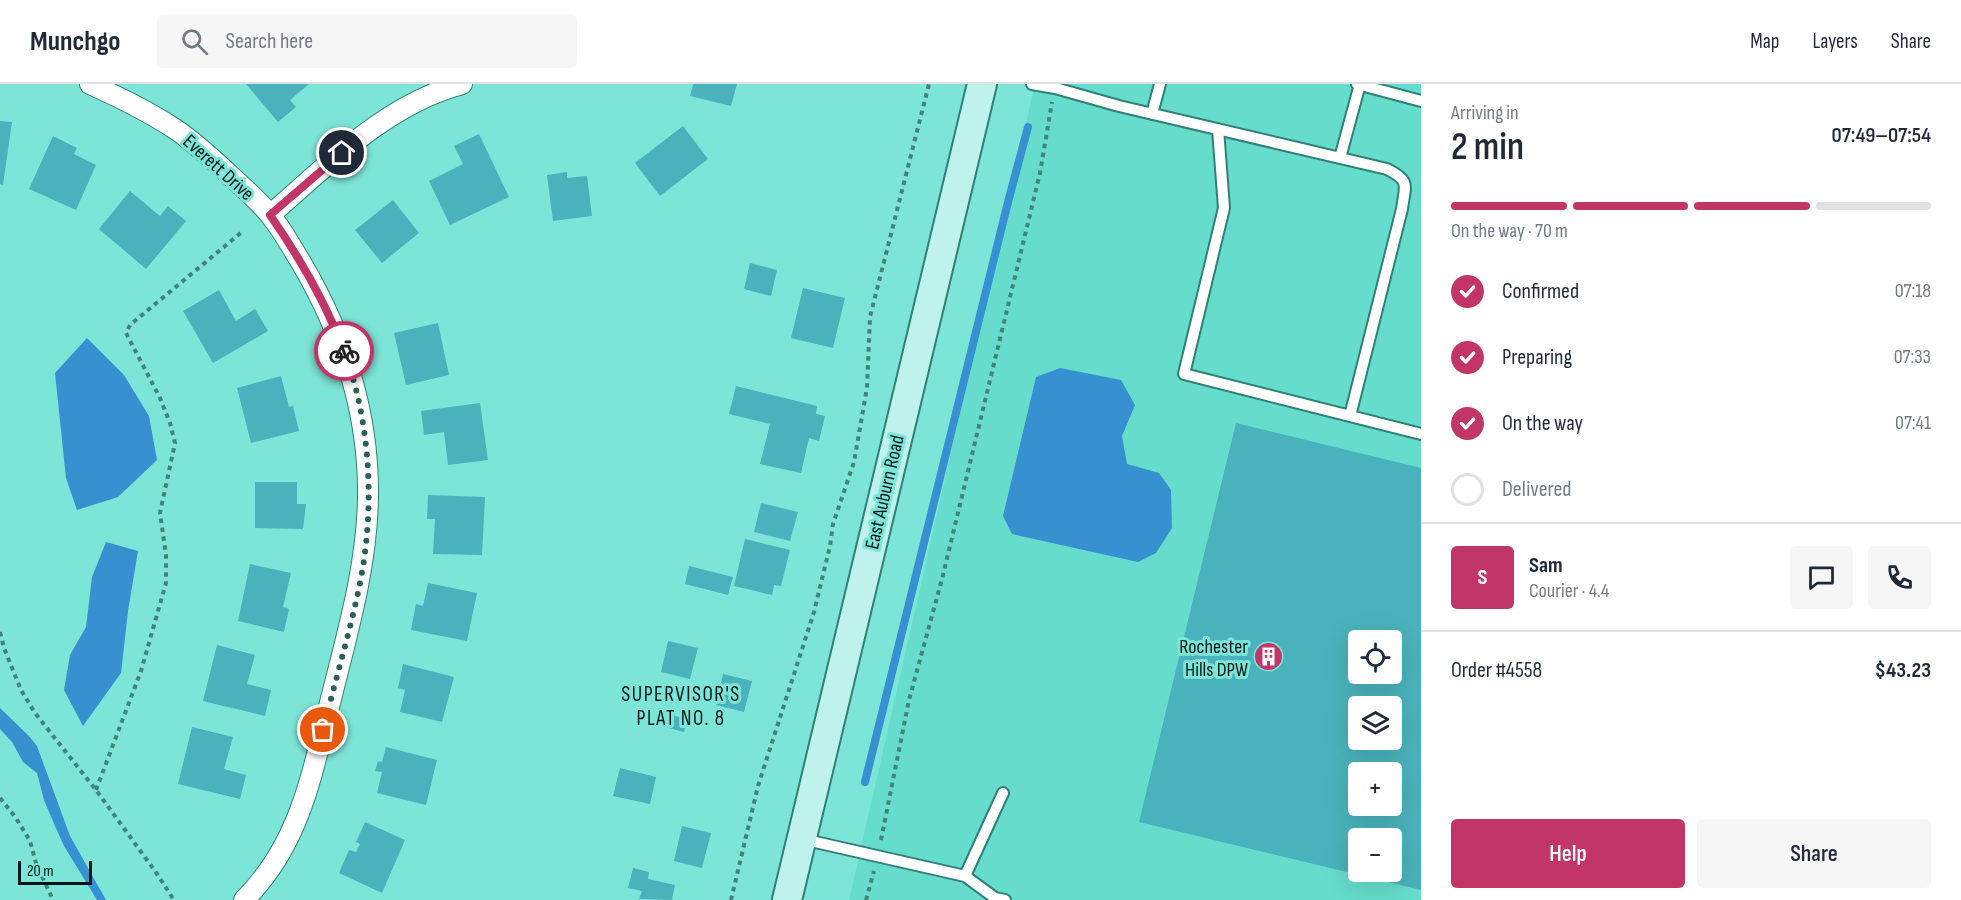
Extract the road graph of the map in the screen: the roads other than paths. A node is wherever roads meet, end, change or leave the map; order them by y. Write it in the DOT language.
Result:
graph roads {
  1 [pos="90,84"];
  2 [pos="462,84"];
  3 [pos="982,84"];
  4 [pos="1032,84"];
  5 [pos="1160,84"];
  6 [pos="1359,84"];
  7 [pos="1421,101"];
  8 [pos="1152,114"];
  9 [pos="1218,129"];
  10 [pos="1340,158"];
  11 [pos="270,215"];
  12 [pos="1350,416"];
  13 [pos="1421,434"];
  14 [pos="1003,793"];
  15 [pos="802,839"];
  16 [pos="965,876"];
  17 [pos="244,900"];
  18 [pos="787,900"];
  19 [pos="1005,900"];
  1 -- 11 [label="street, Everett Drive"];
  2 -- 11 [label="street"];
  3 -- 15 [label="main road, East Auburn Road"];
  4 -- 8 [label="lane"];
  5 -- 8 [label="lane"];
  6 -- 7 [label="lane"];
  6 -- 10 [label="lane"];
  8 -- 9 [label="lane"];
  9 -- 10 [label="lane"];
  9 -- 12 [label="lane"];
  10 -- 12 [label="lane"];
  11 -- 17 [label="street, Everett Drive"];
  12 -- 13 [label="lane"];
  14 -- 16 [label="lane"];
  15 -- 16 [label="lane"];
  15 -- 18 [label="main road, East Auburn Road"];
  16 -- 19 [label="lane"];
}
